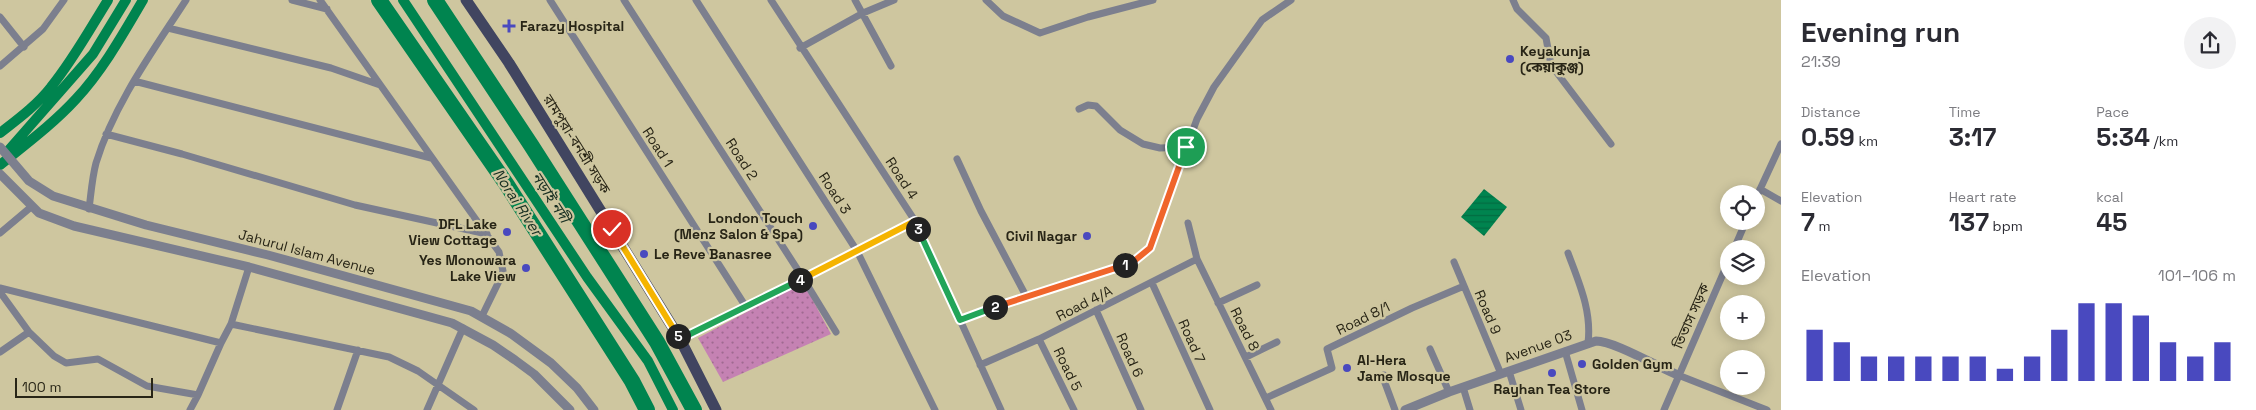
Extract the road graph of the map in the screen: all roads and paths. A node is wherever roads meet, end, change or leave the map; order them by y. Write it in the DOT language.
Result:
graph roads {
  1 [pos="64,0"];
  2 [pos="186,0"];
  3 [pos="292,0"];
  4 [pos="320,0"];
  5 [pos="466,0"];
  6 [pos="550,0"];
  7 [pos="624,0"];
  8 [pos="696,0"];
  9 [pos="771,0"];
  10 [pos="855,0"];
  11 [pos="894,0"];
  12 [pos="986,0"];
  13 [pos="1153,0"];
  14 [pos="1291,0"];
  15 [pos="1513,0"];
  16 [pos="327,9"];
  17 [pos="863,14"];
  18 [pos="0,17"];
  19 [pos="168,28"];
  20 [pos="24,47"];
  21 [pos="800,48"];
  22 [pos="0,66"];
  23 [pos="891,66"];
  24 [pos="134,81"];
  25 [pos="381,86"];
  26 [pos="1078,109"];
  27 [pos="106,134"];
  28 [pos="1611,144"];
  29 [pos="1781,144"];
  30 [pos="0,147"];
  31 [pos="1186,147"];
  32 [pos="431,158"];
  33 [pos="957,159"];
  34 [pos="1,174"];
  35 [pos="1762,185"];
  36 [pos="1765,192"];
  37 [pos="1781,201"];
  38 [pos="32,207"];
  39 [pos="89,209"];
  40 [pos="915,221"];
  41 [pos="1188,222"];
  42 [pos="0,233"];
  43 [pos="487,234"];
  44 [pos="857,251"];
  45 [pos="1568,253"];
  46 [pos="1197,259"];
  47 [pos="1454,262"];
  48 [pos="249,267"];
  49 [pos="804,278"];
  50 [pos="1720,280"];
  51 [pos="1152,283"];
  52 [pos="1257,285"];
  53 [pos="1464,286"];
  54 [pos="0,288"];
  55 [pos="0,292"];
  56 [pos="1026,296"];
  57 [pos="1218,303"];
  58 [pos="746,307"];
  59 [pos="1412,308"];
  60 [pos="1096,310"];
  61 [pos="482,316"];
  62 [pos="960,320"];
  63 [pos="231,324"];
  64 [pos="463,328"];
  65 [pos="28,332"];
  66 [pos="836,332"];
  67 [pos="680,339"];
  68 [pos="1039,339"];
  69 [pos="1277,342"];
  70 [pos="221,343"];
  71 [pos="1588,343"];
  72 [pos="1430,349"];
  73 [pos="358,350"];
  74 [pos="1565,351"];
  75 [pos="0,352"];
  76 [pos="1246,357"];
  77 [pos="980,365"];
  78 [pos="1505,373"];
  79 [pos="1384,375"];
  80 [pos="1678,375"];
  81 [pos="438,385"];
  82 [pos="1463,388"];
  83 [pos="1449,392"];
  84 [pos="198,395"];
  85 [pos="1266,398"];
  86 [pos="190,410"];
  87 [pos="337,410"];
  88 [pos="427,410"];
  89 [pos="474,410"];
  90 [pos="570,410"];
  91 [pos="594,410"];
  92 [pos="716,410"];
  93 [pos="935,410"];
  94 [pos="1001,410"];
  95 [pos="1074,410"];
  96 [pos="1141,410"];
  97 [pos="1210,410"];
  98 [pos="1271,410"];
  99 [pos="1394,410"];
  100 [pos="1408,410"];
  101 [pos="1470,410"];
  102 [pos="1522,410"];
  103 [pos="1582,410"];
  104 [pos="1664,410"];
  105 [pos="1766,410"];
  1 -- 20 [label="street"];
  2 -- 19 [label="street"];
  3 -- 16 [label="street"];
  4 -- 16 [label="street"];
  5 -- 67 [label="main road, রামপুরা-বনশ্রী সড়ক"];
  6 -- 58 [label="street, Road 1"];
  7 -- 49 [label="street, Road 2"];
  8 -- 44 [label="street, Road 3"];
  9 -- 21 [label="street, Road 4"];
  10 -- 17 [label="street"];
  11 -- 17 [label="street"];
  12 -- 13 [label="street"];
  14 -- 31 [label="street"];
  15 -- 28 [label="street"];
  16 -- 25 [label="street"];
  17 -- 21 [label="street"];
  17 -- 23 [label="street"];
  18 -- 20 [label="street"];
  19 -- 24 [label="street"];
  19 -- 25 [label="street"];
  20 -- 22 [label="street"];
  21 -- 40 [label="street, Road 4"];
  24 -- 27 [label="street"];
  24 -- 32 [label="street"];
  25 -- 32 [label="street"];
  26 -- 31 [label="street"];
  27 -- 39 [label="street"];
  27 -- 43 [label="street"];
  29 -- 35 [label="street"];
  30 -- 39 [label="street, Jahurul Islam Avenue"];
  31 -- 56 [label="street"];
  32 -- 43 [label="street"];
  33 -- 56 [label="street"];
  34 -- 38 [label="street"];
  36 -- 37 [label="street"];
  38 -- 42 [label="street"];
  38 -- 48 [label="street"];
  39 -- 61 [label="street, Jahurul Islam Avenue"];
  40 -- 44 [label="street"];
  40 -- 62 [label="street, Road 4"];
  41 -- 46 [label="street, Road 8"];
  43 -- 61 [label="street"];
  44 -- 49 [label="street"];
  44 -- 93 [label="street, Road 3"];
  45 -- 71 [label="street"];
  46 -- 51 [label="street, Road 4/A"];
  46 -- 57 [label="street, Road 8"];
  47 -- 53 [label="street, Road 9"];
  48 -- 63 [label="street"];
  48 -- 64 [label="street"];
  49 -- 58 [label="street"];
  49 -- 66 [label="street, Road 2"];
  50 -- 80 [label="street, তিতাস সড়ক"];
  51 -- 60 [label="street, Road 4/A"];
  51 -- 97 [label="street, Road 7"];
  52 -- 57 [label="street"];
  53 -- 59 [label="street, Road 9"];
  53 -- 78 [label="street, Road 9"];
  54 -- 70 [label="street"];
  55 -- 65 [label="street"];
  56 -- 62 [label="street"];
  57 -- 76 [label="street, Road 8"];
  58 -- 67 [label="street"];
  59 -- 85 [label="street, Road 8/1"];
  60 -- 68 [label="street, Road 4/A"];
  60 -- 96 [label="street, Road 6"];
  61 -- 91 [label="street, Jahurul Islam Avenue"];
  62 -- 77 [label="street, Road 4"];
  63 -- 70 [label="street"];
  63 -- 73 [label="street"];
  64 -- 81 [label="street"];
  64 -- 90 [label="street"];
  65 -- 75 [label="street"];
  65 -- 84 [label="street"];
  67 -- 92 [label="main road, রামপুরা-বনশ্রী সড়ক"];
  68 -- 77 [label="street, Road 4/A"];
  68 -- 95 [label="street, Road 5"];
  69 -- 76 [label="street"];
  70 -- 84 [label="street"];
  71 -- 74 [label="street, Avenue 03"];
  71 -- 80 [label="street, Avenue 03"];
  72 -- 83 [label="street"];
  73 -- 81 [label="street"];
  73 -- 87 [label="street"];
  74 -- 78 [label="street, Avenue 03"];
  74 -- 103 [label="street"];
  76 -- 85 [label="street, Road 8"];
  77 -- 94 [label="street, Road 4"];
  78 -- 82 [label="street, Avenue 03"];
  78 -- 102 [label="street, Road 9"];
  79 -- 99 [label="street"];
  80 -- 104 [label="street, তিতাস সড়ক"];
  80 -- 105 [label="street"];
  81 -- 88 [label="street"];
  81 -- 89 [label="street"];
  82 -- 83 [label="street, Avenue 03"];
  82 -- 101 [label="street"];
  83 -- 100 [label="street, Avenue 03"];
  84 -- 86 [label="street"];
  85 -- 98 [label="street, Road 8"];
}
